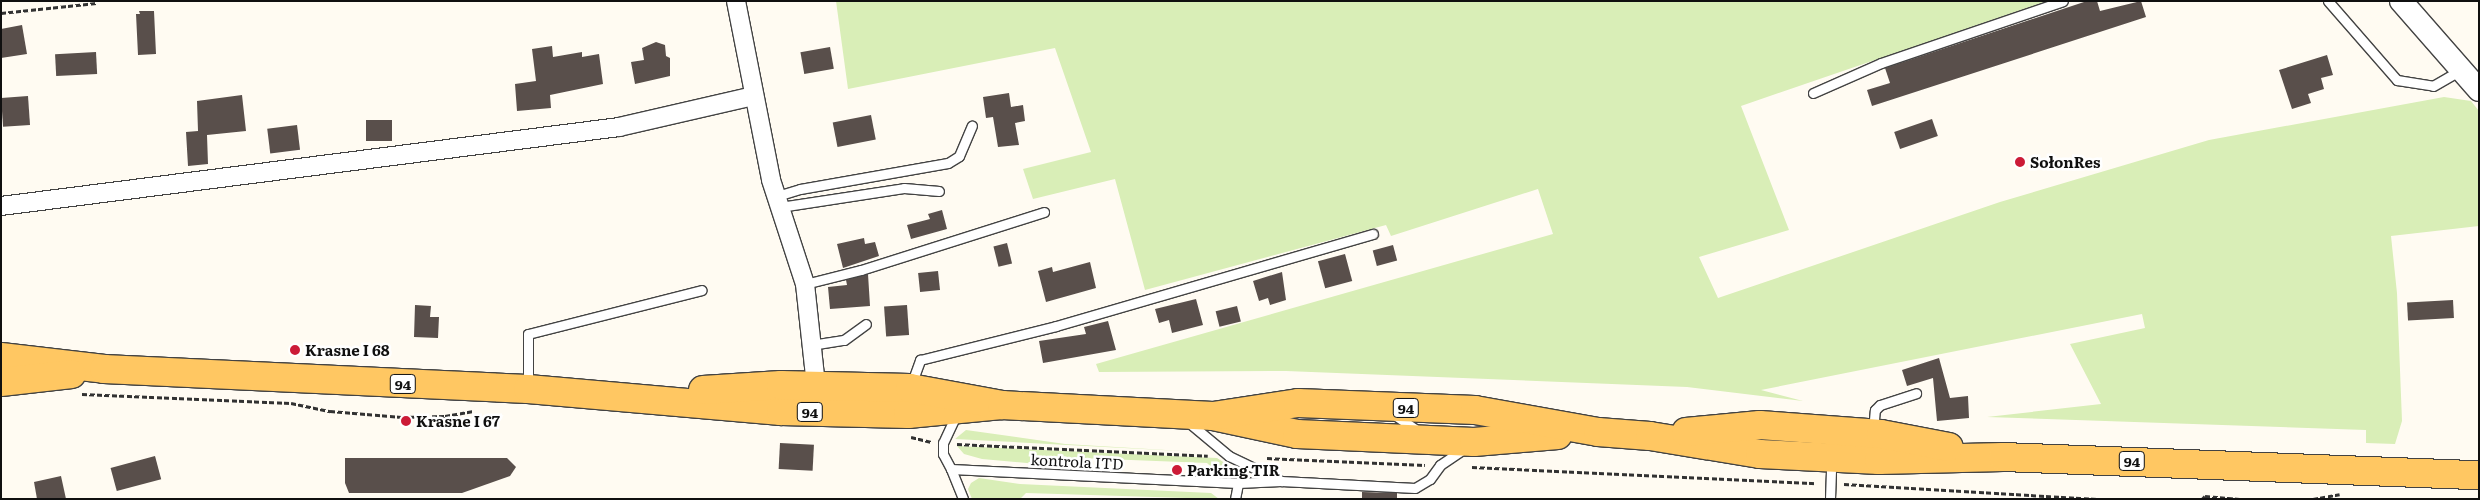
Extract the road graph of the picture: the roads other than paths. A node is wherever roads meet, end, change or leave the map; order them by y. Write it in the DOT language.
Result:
graph roads {
  1 [pos="736,1"];
  2 [pos="2064,1"];
  3 [pos="2328,1"];
  4 [pos="2401,1"];
  5 [pos="2462,70"];
  6 [pos="2479,90"];
  7 [pos="1812,93"];
  8 [pos="753,96"];
  9 [pos="972,126"];
  10 [pos="939,191"];
  11 [pos="778,202"];
  12 [pos="1,206"];
  13 [pos="1044,212"];
  14 [pos="1374,234"];
  15 [pos="805,284"];
  16 [pos="702,290"];
  17 [pos="866,324"];
  18 [pos="811,345"];
  19 [pos="2,363"];
  20 [pos="816,385"];
  21 [pos="910,388"];
  22 [pos="528,389"];
  23 [pos="1916,393"];
  24 [pos="619,395"];
  25 [pos="963,403"];
  26 [pos="1378,407"];
  27 [pos="1177,413"];
  28 [pos="1213,416"];
  29 [pos="1598,432"];
  30 [pos="1873,433"];
  31 [pos="1650,436"];
  32 [pos="1822,452"];
  33 [pos="1436,453"];
  34 [pos="2003,457"];
  35 [pos="951,469"];
  36 [pos="2479,475"];
  37 [pos="1281,481"];
  38 [pos="1238,483"];
  39 [pos="963,499"];
  40 [pos="1236,499"];
  41 [pos="1830,499"];
  1 -- 8 [label="street"];
  2 -- 7 [label="lane"];
  3 -- 5 [label="lane"];
  4 -- 5 [label="street"];
  5 -- 6 [label="street"];
  8 -- 11 [label="street"];
  8 -- 12 [label="street"];
  9 -- 11 [label="lane"];
  10 -- 11 [label="lane"];
  11 -- 15 [label="street"];
  13 -- 15 [label="lane"];
  14 -- 21 [label="lane"];
  15 -- 18 [label="street"];
  16 -- 22 [label="lane"];
  17 -- 18 [label="lane"];
  18 -- 20 [label="street"];
  19 -- 22 [label="main road, 94"];
  20 -- 21 [label="main road, 94"];
  20 -- 24 [label="main road, 94"];
  21 -- 25 [label="main road, 94"];
  22 -- 24 [label="main road, 94"];
  23 -- 30 [label="lane"];
  24 -- 25 [label="main road, 94"];
  25 -- 27 [label="main road, 94"];
  25 -- 35 [label="lane"];
  26 -- 28 [label="main road, 94"];
  26 -- 29 [label="main road, 94"];
  26 -- 33 [label="lane"];
  27 -- 28 [label="main road, 94"];
  27 -- 37 [label="lane"];
  28 -- 33 [label="main road, 94"];
  29 -- 31 [label="main road, 94"];
  29 -- 33 [label="main road, 94"];
  30 -- 32 [label="main road, 94"];
  30 -- 34 [label="main road, 94"];
  31 -- 32 [label="main road, 94"];
  31 -- 32 [label="main road, 94"];
  32 -- 34 [label="main road, 94"];
  32 -- 41 [label="lane"];
  33 -- 37 [label="lane, kontrola ITD"];
  34 -- 36 [label="main road, 94"];
  35 -- 38 [label="lane, kontrola ITD"];
  35 -- 39 [label="lane"];
  37 -- 38 [label="lane, kontrola ITD"];
  38 -- 40 [label="lane"];
}
